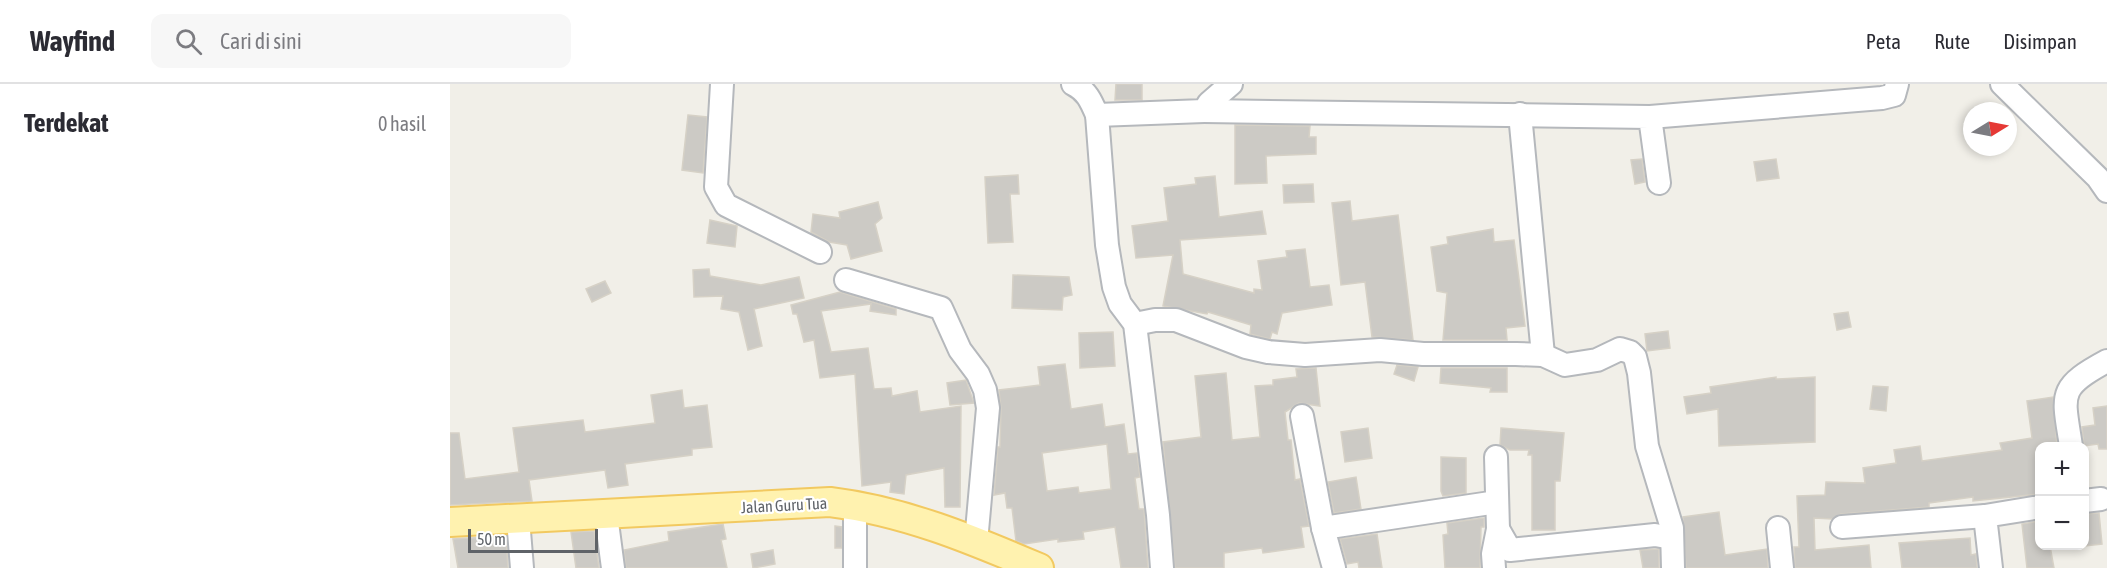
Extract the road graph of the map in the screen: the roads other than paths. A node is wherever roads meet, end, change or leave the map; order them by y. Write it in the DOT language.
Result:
graph roads {
  1 [pos="722,84"];
  2 [pos="1073,84"];
  3 [pos="1231,84"];
  4 [pos="1897,84"];
  5 [pos="2002,84"];
  6 [pos="1204,111"];
  7 [pos="1520,114"];
  8 [pos="1096,115"];
  9 [pos="1650,117"];
  10 [pos="1659,183"];
  11 [pos="2107,191"];
  12 [pos="820,252"];
  13 [pos="846,280"];
  14 [pos="1135,324"];
  15 [pos="1544,355"];
  16 [pos="2107,362"];
  17 [pos="1302,416"];
  18 [pos="2070,442"];
  19 [pos="1496,458"];
  20 [pos="1497,502"];
  21 [pos="855,505"];
  22 [pos="2035,508"];
  23 [pos="606,515"];
  24 [pos="1985,516"];
  25 [pos="518,519"];
  26 [pos="450,522"];
  27 [pos="1842,527"];
  28 [pos="1323,528"];
  29 [pos="1498,528"];
  30 [pos="1778,528"];
  31 [pos="1672,538"];
  32 [pos="976,542"];
  33 [pos="522,568"];
  34 [pos="613,568"];
  35 [pos="855,568"];
  36 [pos="1040,568"];
  37 [pos="1162,568"];
  38 [pos="1334,568"];
  39 [pos="1494,568"];
  40 [pos="1673,568"];
  41 [pos="1782,568"];
  42 [pos="1991,568"];
  1 -- 12 [label="street"];
  2 -- 8 [label="street"];
  3 -- 6 [label="street"];
  4 -- 9 [label="street"];
  5 -- 11 [label="street"];
  6 -- 7 [label="street"];
  6 -- 8 [label="street"];
  7 -- 9 [label="street"];
  7 -- 15 [label="street"];
  8 -- 14 [label="street"];
  9 -- 10 [label="street"];
  13 -- 32 [label="street"];
  14 -- 15 [label="street"];
  14 -- 37 [label="street"];
  15 -- 31 [label="street"];
  16 -- 18 [label="street"];
  17 -- 28 [label="street"];
  19 -- 20 [label="street"];
  20 -- 28 [label="street"];
  20 -- 29 [label="street"];
  21 -- 23 [label="main road, Jalan Guru Tua"];
  21 -- 32 [label="main road, Jalan Guru Tua"];
  21 -- 35 [label="street"];
  22 -- 24 [label="street"];
  23 -- 25 [label="main road, Jalan Guru Tua"];
  23 -- 34 [label="street"];
  24 -- 27 [label="street"];
  24 -- 42 [label="street"];
  25 -- 26 [label="main road, Jalan Guru Tua"];
  25 -- 33 [label="street"];
  28 -- 38 [label="street"];
  29 -- 31 [label="street"];
  29 -- 39 [label="street"];
  30 -- 41 [label="street"];
  31 -- 40 [label="street"];
  32 -- 36 [label="main road, Jalan Guru Tua"];
}
